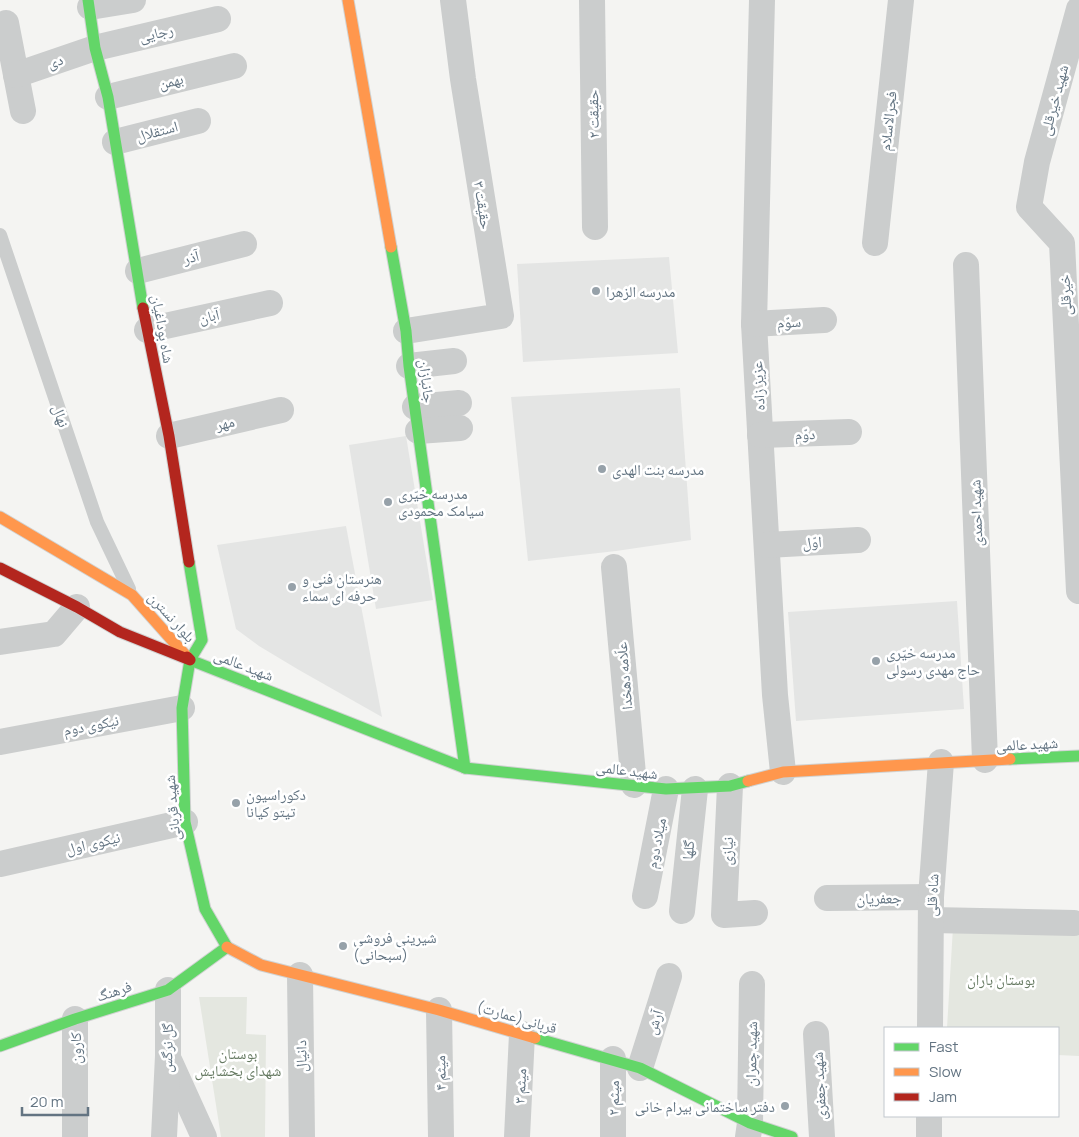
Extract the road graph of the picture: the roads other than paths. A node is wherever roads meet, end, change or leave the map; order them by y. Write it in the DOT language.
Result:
graph roads {
  1 [pos="133,0"];
  2 [pos="348,0"];
  3 [pos="453,0"];
  4 [pos="592,0"];
  5 [pos="762,0"];
  6 [pos="901,0"];
  7 [pos="89,4"];
  8 [pos="1079,9"];
  9 [pos="218,19"];
  10 [pos="6,22"];
  11 [pos="95,48"];
  12 [pos="234,66"];
  13 [pos="16,74"];
  14 [pos="108,97"];
  15 [pos="23,111"];
  16 [pos="198,121"];
  17 [pos="115,142"];
  18 [pos="1038,162"];
  19 [pos="595,228"];
  20 [pos="0,234"];
  21 [pos="874,243"];
  22 [pos="244,244"];
  23 [pos="966,265"];
  24 [pos="138,270"];
  25 [pos="270,303"];
  26 [pos="824,320"];
  27 [pos="754,324"];
  28 [pos="147,330"];
  29 [pos="406,331"];
  30 [pos="454,361"];
  31 [pos="409,366"];
  32 [pos="281,410"];
  33 [pos="460,415"];
  34 [pos="416,419"];
  35 [pos="849,432"];
  36 [pos="760,435"];
  37 [pos="169,436"];
  38 [pos="0,517"];
  39 [pos="858,540"];
  40 [pos="767,545"];
  41 [pos="614,567"];
  42 [pos="0,568"];
  43 [pos="1079,591"];
  44 [pos="132,595"];
  45 [pos="77,607"];
  46 [pos="0,642"];
  47 [pos="190,660"];
  48 [pos="182,708"];
  49 [pos="0,742"];
  50 [pos="1079,756"];
  51 [pos="986,760"];
  52 [pos="941,762"];
  53 [pos="465,768"];
  54 [pos="783,772"];
  55 [pos="634,785"];
  56 [pos="730,786"];
  57 [pos="666,789"];
  58 [pos="695,789"];
  59 [pos="185,822"];
  60 [pos="0,864"];
  61 [pos="645,896"];
  62 [pos="827,898"];
  63 [pos="931,909"];
  64 [pos="682,911"];
  65 [pos="755,913"];
  66 [pos="1074,923"];
  67 [pos="227,947"];
  68 [pos="300,975"];
  69 [pos="669,976"];
  70 [pos="752,984"];
  71 [pos="168,990"];
  72 [pos="439,1010"];
  73 [pos="76,1019"];
  74 [pos="930,1027"];
  75 [pos="522,1034"];
  76 [pos="816,1034"];
  77 [pos="0,1046"];
  78 [pos="168,1056"];
  79 [pos="613,1060"];
  80 [pos="640,1068"];
  81 [pos="929,1117"];
  82 [pos="749,1130"];
  83 [pos="75,1137"];
  84 [pos="164,1137"];
  85 [pos="204,1137"];
  86 [pos="302,1137"];
  87 [pos="441,1137"];
  88 [pos="517,1137"];
  89 [pos="613,1137"];
  90 [pos="792,1137"];
  91 [pos="822,1137"];
  92 [pos="929,1137"];
  1 -- 7 [label="street"];
  2 -- 29 [label="main road, جانبازان"];
  3 -- 29 [label="street, حقیقت ۳"];
  4 -- 19 [label="street, حقیقت ۲"];
  5 -- 27 [label="street, عزیز زاده"];
  6 -- 21 [label="street, فجرالاسلام"];
  7 -- 11 [label="main road, شاه بوداغیان"];
  8 -- 18 [label="street, شهید خیرقلی"];
  9 -- 11 [label="street, رجایی"];
  10 -- 13 [label="street"];
  11 -- 13 [label="street, دی"];
  11 -- 14 [label="main road, شاه بوداغیان"];
  12 -- 14 [label="street, بهمن"];
  13 -- 15 [label="street"];
  14 -- 17 [label="main road, شاه بوداغیان"];
  16 -- 17 [label="street, استقلال"];
  17 -- 24 [label="main road, شاه بوداغیان"];
  18 -- 43 [label="street, خیرقلی"];
  20 -- 44 [label="lane, نهال"];
  22 -- 24 [label="street, آذر"];
  23 -- 51 [label="street, شهید احمدی"];
  24 -- 28 [label="main road, شاه بوداغیان"];
  25 -- 28 [label="street, آبان"];
  26 -- 27 [label="street, سوّم"];
  27 -- 36 [label="street, عزیز زاده"];
  28 -- 37 [label="main road, شاه بوداغیان"];
  29 -- 31 [label="main road, جانبازان"];
  30 -- 31 [label="street"];
  31 -- 34 [label="main road, جانبازان"];
  32 -- 37 [label="street, مهر"];
  33 -- 34 [label="street"];
  34 -- 53 [label="main road, جانبازان"];
  35 -- 36 [label="street, دوّم"];
  36 -- 40 [label="street, عزیز زاده"];
  37 -- 47 [label="main road, شاه بوداغیان"];
  38 -- 44 [label="main road, بلوار نسترن"];
  39 -- 40 [label="street, اوّل"];
  40 -- 54 [label="street, عزیز زاده"];
  41 -- 55 [label="street, علّامه دهخدا"];
  42 -- 45 [label="main road, بلوار نسترن"];
  44 -- 47 [label="main road, بلوار نسترن"];
  45 -- 46 [label="street"];
  45 -- 47 [label="main road, بلوار نسترن"];
  47 -- 48 [label="main road, شهید قربانی"];
  47 -- 53 [label="main road, شهید عالمی"];
  48 -- 49 [label="street, نیکوی دوم"];
  48 -- 59 [label="main road, شهید قربانی"];
  50 -- 51 [label="main road, شهید عالمی"];
  51 -- 52 [label="main road, شهید عالمی"];
  52 -- 54 [label="main road, شهید عالمی"];
  52 -- 63 [label="street, شاه قلی"];
  53 -- 55 [label="main road, شهید عالمی"];
  54 -- 56 [label="main road, شهید عالمی"];
  55 -- 57 [label="main road, شهید عالمی"];
  56 -- 58 [label="main road, شهید عالمی"];
  56 -- 65 [label="street, نیازی"];
  57 -- 58 [label="main road, شهید عالمی"];
  57 -- 61 [label="street, میلاد دوم"];
  58 -- 64 [label="street, گلها"];
  59 -- 60 [label="street, نیکوی اول"];
  59 -- 67 [label="main road, شهید قربانی"];
  62 -- 63 [label="street, جعفریان"];
  63 -- 66 [label="street, جعفریان"];
  63 -- 74 [label="street, شاه قلی"];
  67 -- 68 [label="main road, (عمارت)قربانی"];
  67 -- 71 [label="main road, فرهنگ"];
  68 -- 72 [label="main road, (عمارت)قربانی"];
  68 -- 86 [label="street, دانیال"];
  69 -- 80 [label="street, آرش"];
  70 -- 82 [label="street, شهید چمران"];
  71 -- 73 [label="main road, فرهنگ"];
  71 -- 78 [label="street, گل نرگس"];
  72 -- 75 [label="main road, (عمارت)قربانی"];
  72 -- 87 [label="street, میثم ۴"];
  73 -- 77 [label="main road, فرهنگ"];
  73 -- 83 [label="street, کارون"];
  75 -- 79 [label="main road, (عمارت)قربانی"];
  75 -- 88 [label="street, میثم ۳"];
  76 -- 91 [label="street, شهید جعفری"];
  78 -- 84 [label="street, گل نرگس"];
  78 -- 85 [label="street"];
  79 -- 80 [label="main road, (عمارت)قربانی"];
  79 -- 89 [label="street, میثم ۲"];
  80 -- 82 [label="main road, (عمارت)قربانی"];
  81 -- 92 [label="street"];
  82 -- 90 [label="main road, (عمارت)قربانی"];
}
